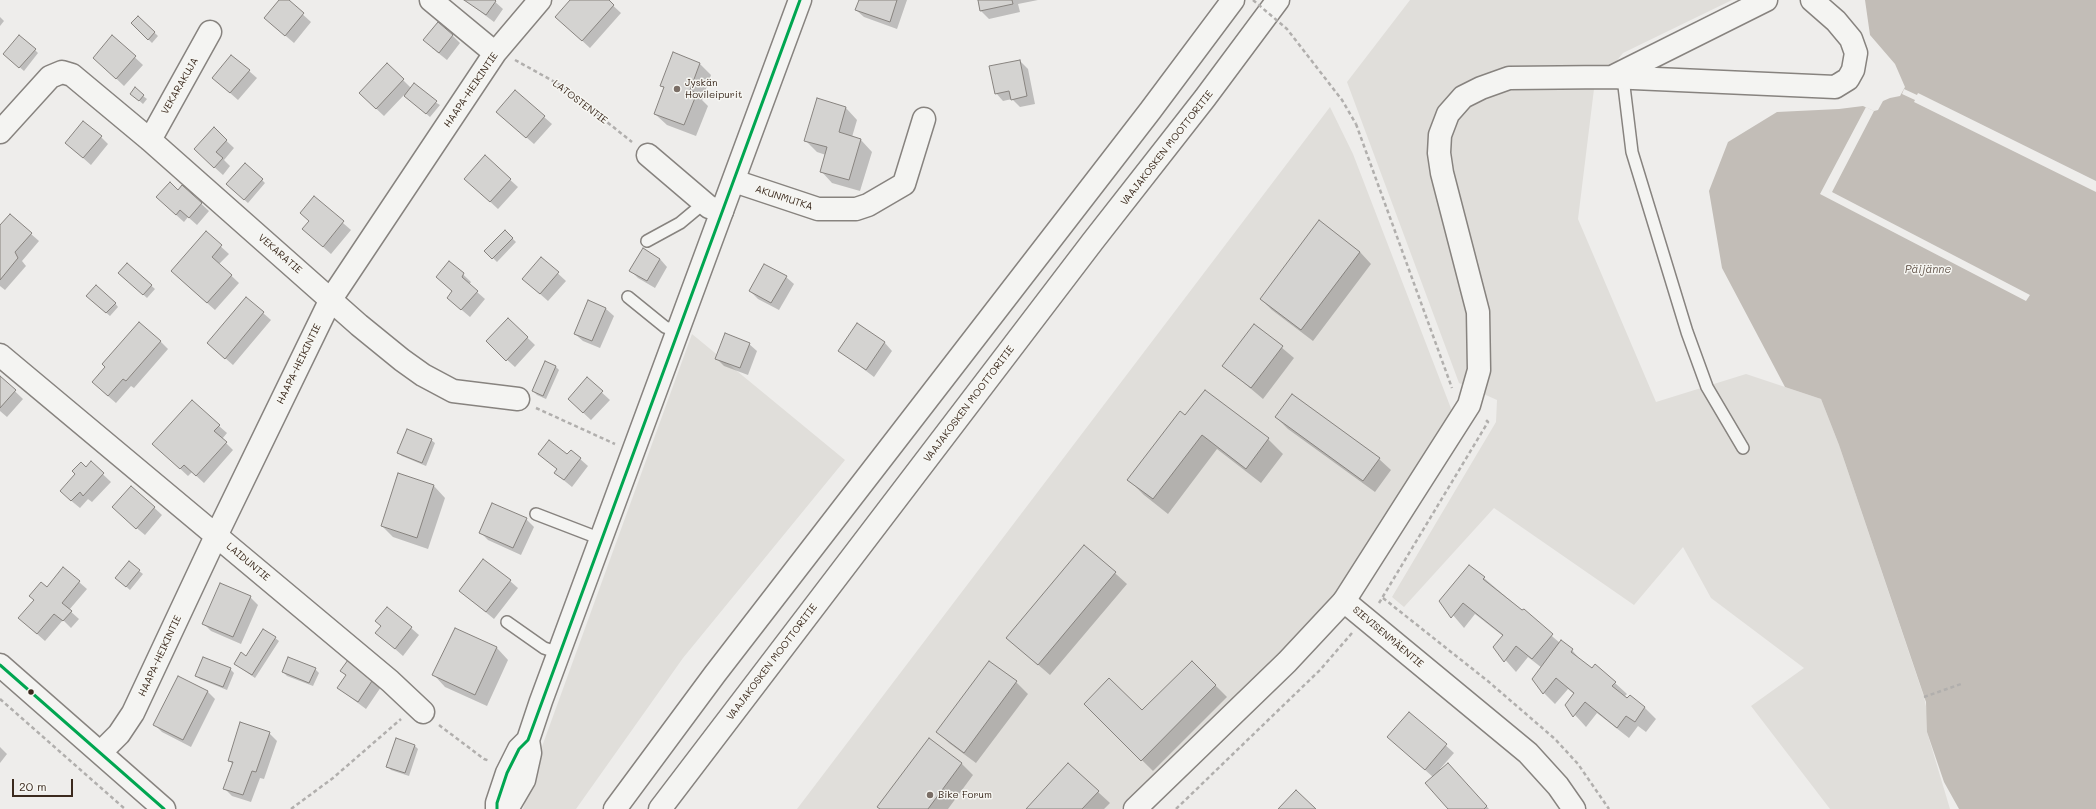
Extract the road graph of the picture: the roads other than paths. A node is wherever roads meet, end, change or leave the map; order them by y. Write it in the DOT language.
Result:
graph roads {
  1 [pos="431,0"];
  2 [pos="540,0"];
  3 [pos="800,0"];
  4 [pos="1233,0"];
  5 [pos="1278,0"];
  6 [pos="1766,0"];
  7 [pos="1812,0"];
  8 [pos="210,32"];
  9 [pos="495,53"];
  10 [pos="1617,77"];
  11 [pos="924,119"];
  12 [pos="0,132"];
  13 [pos="150,140"];
  14 [pos="648,155"];
  15 [pos="734,181"];
  16 [pos="713,207"];
  17 [pos="647,241"];
  18 [pos="628,297"];
  19 [pos="332,299"];
  20 [pos="677,331"];
  21 [pos="0,355"];
  22 [pos="518,399"];
  23 [pos="1743,448"];
  24 [pos="536,514"];
  25 [pos="216,536"];
  26 [pos="601,539"];
  27 [pos="1344,601"];
  28 [pos="507,622"];
  29 [pos="559,653"];
  30 [pos="0,665"];
  31 [pos="419,708"];
  32 [pos="528,740"];
  33 [pos="101,752"];
  34 [pos="164,809"];
  35 [pos="497,809"];
  36 [pos="507,809"];
  37 [pos="615,809"];
  38 [pos="660,809"];
  39 [pos="1135,809"];
  40 [pos="1574,809"];
  1 -- 9 [label="main road"];
  2 -- 9 [label="main road, HAAPA-HEIKINTIE"];
  3 -- 15 [label="main road"];
  4 -- 37 [label="main road"];
  5 -- 38 [label="main road, VAAJAKOSKEN MOOTTORITIE"];
  6 -- 10 [label="main road"];
  7 -- 10 [label="main road"];
  8 -- 13 [label="main road, VEKARAKUJA"];
  9 -- 19 [label="main road, HAAPA-HEIKINTIE"];
  10 -- 23 [label="lane"];
  10 -- 27 [label="main road"];
  11 -- 15 [label="main road, AKUNMUTKA"];
  12 -- 13 [label="main road, VEKARATIE"];
  13 -- 19 [label="main road, VEKARATIE"];
  14 -- 16 [label="main road"];
  15 -- 16 [label="main road"];
  16 -- 17 [label="lane"];
  16 -- 20 [label="main road"];
  18 -- 20 [label="lane"];
  19 -- 22 [label="main road, VEKARATIE"];
  19 -- 25 [label="main road, HAAPA-HEIKINTIE"];
  20 -- 26 [label="main road"];
  21 -- 25 [label="main road, LAIDUNTIE"];
  24 -- 26 [label="lane"];
  25 -- 31 [label="main road, LAIDUNTIE"];
  25 -- 33 [label="main road, HAAPA-HEIKINTIE"];
  26 -- 29 [label="main road"];
  27 -- 39 [label="main road, SIEVISENMÄENTIE"];
  27 -- 40 [label="main road, SIEVISENMÄENTIE"];
  28 -- 29 [label="lane"];
  29 -- 32 [label="main road"];
  30 -- 33 [label="main road"];
  32 -- 35 [label="main road"];
  32 -- 36 [label="main road"];
  33 -- 34 [label="main road"];
}
